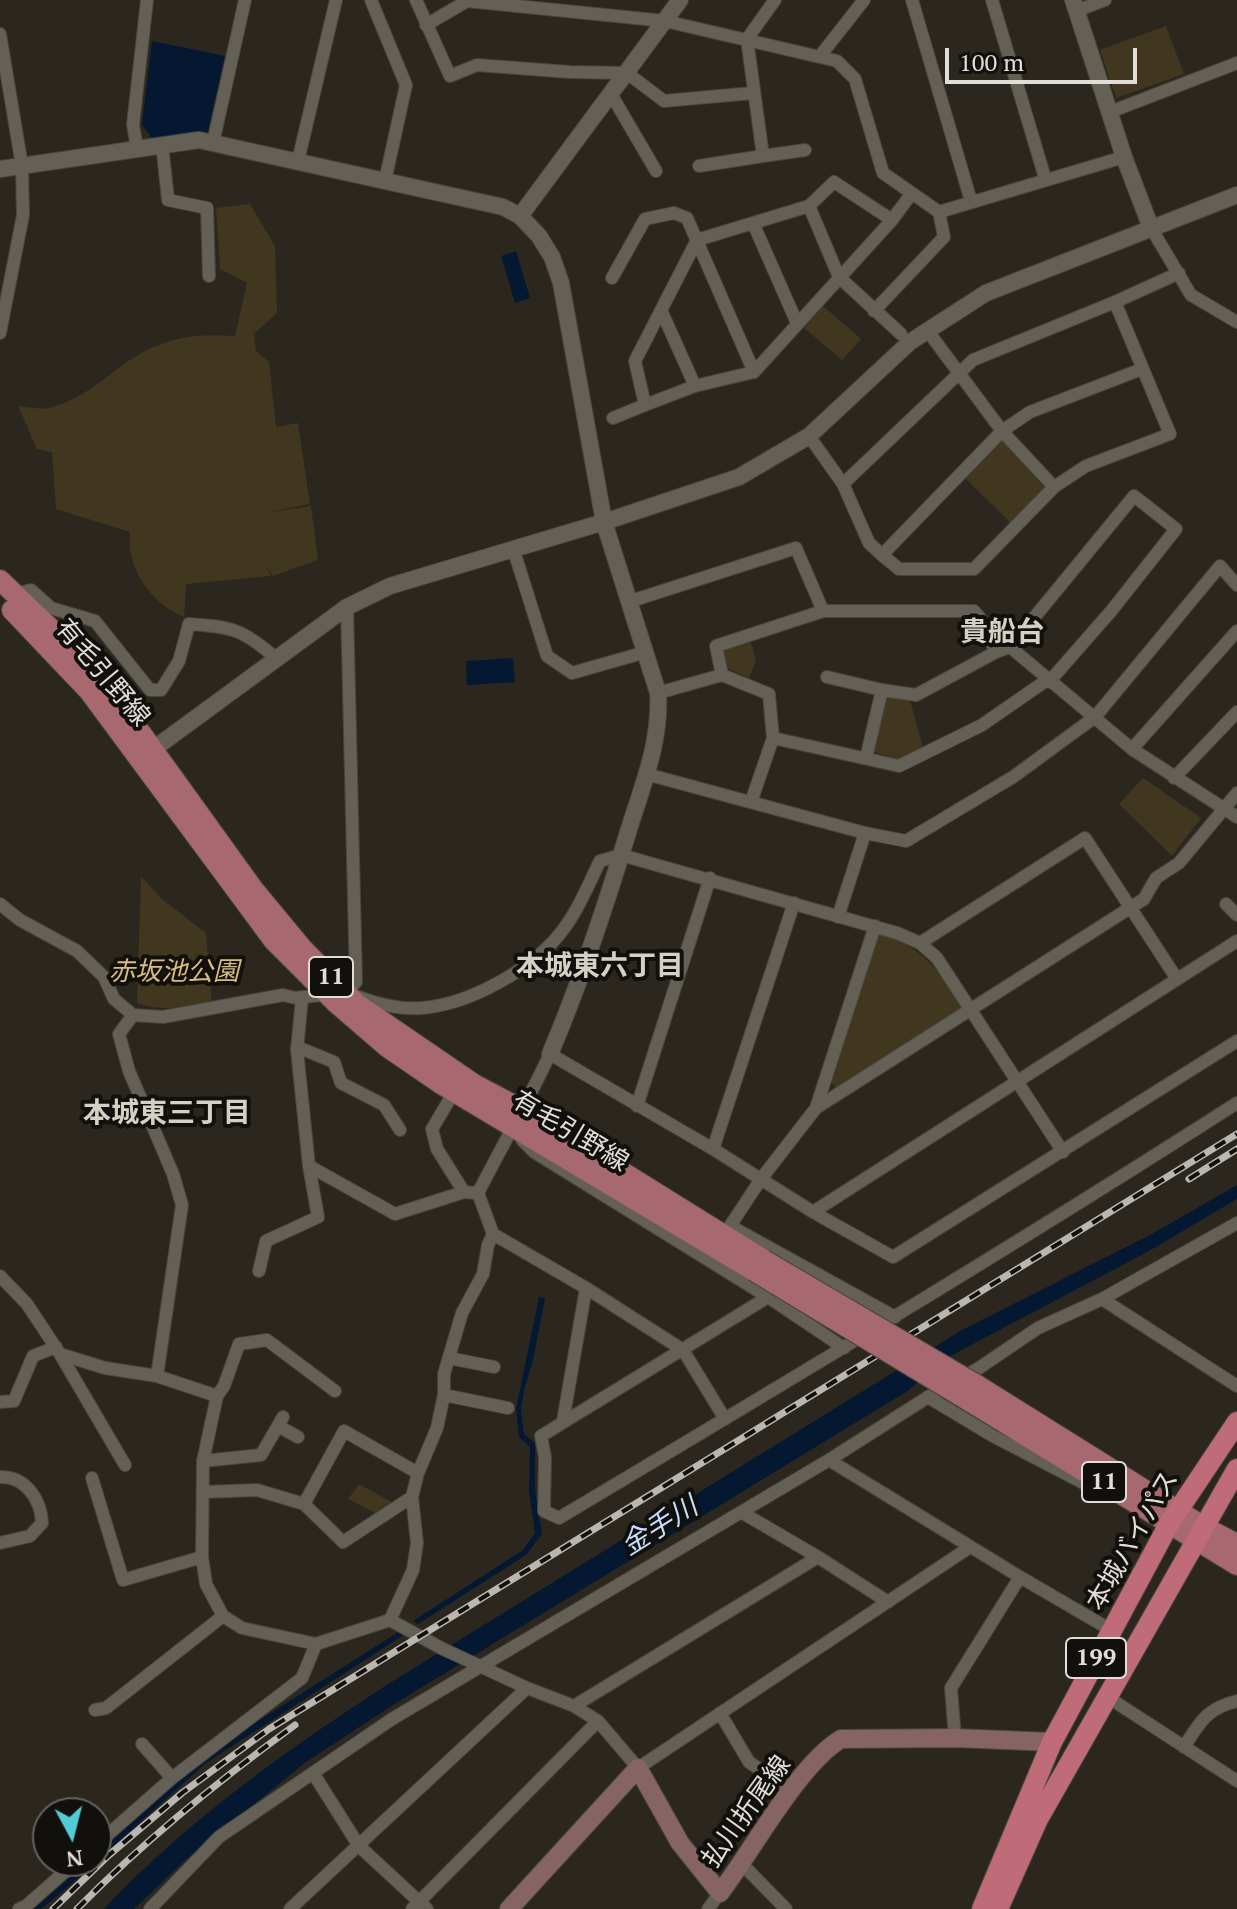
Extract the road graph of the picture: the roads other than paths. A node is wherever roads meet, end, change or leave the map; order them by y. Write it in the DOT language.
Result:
graph roads {
  1 [pos="147,0"];
  2 [pos="245,0"];
  3 [pos="336,0"];
  4 [pos="371,0"];
  5 [pos="416,0"];
  6 [pos="602,0"];
  7 [pos="680,0"];
  8 [pos="775,0"];
  9 [pos="864,0"];
  10 [pos="912,0"];
  11 [pos="992,0"];
  12 [pos="1105,0"];
  13 [pos="1075,5"];
  14 [pos="602,14"];
  15 [pos="665,21"];
  16 [pos="426,25"];
  17 [pos="0,34"];
  18 [pos="747,39"];
  19 [pos="820,56"];
  20 [pos="1237,63"];
  21 [pos="627,73"];
  22 [pos="753,93"];
  23 [pos="611,94"];
  24 [pos="1110,112"];
  25 [pos="213,143"];
  26 [pos="162,144"];
  27 [pos="137,148"];
  28 [pos="805,150"];
  29 [pos="763,156"];
  30 [pos="1124,157"];
  31 [pos="298,161"];
  32 [pos="22,166"];
  33 [pos="699,166"];
  34 [pos="0,169"];
  35 [pos="656,171"];
  36 [pos="1045,178"];
  37 [pos="385,181"];
  38 [pos="912,193"];
  39 [pos="1237,195"];
  40 [pos="971,201"];
  41 [pos="809,206"];
  42 [pos="939,212"];
  43 [pos="520,216"];
  44 [pos="892,220"];
  45 [pos="753,223"];
  46 [pos="1151,228"];
  47 [pos="697,240"];
  48 [pos="1179,273"];
  49 [pos="209,276"];
  50 [pos="839,277"];
  51 [pos="612,278"];
  52 [pos="1115,302"];
  53 [pos="661,310"];
  54 [pos="874,311"];
  55 [pos="1237,322"];
  56 [pos="797,323"];
  57 [pos="927,330"];
  58 [pos="0,333"];
  59 [pos="901,334"];
  60 [pos="1142,369"];
  61 [pos="959,371"];
  62 [pos="754,372"];
  63 [pos="695,386"];
  64 [pos="645,405"];
  65 [pos="613,418"];
  66 [pos="1002,431"];
  67 [pos="809,436"];
  68 [pos="843,484"];
  69 [pos="1054,487"];
  70 [pos="604,522"];
  71 [pos="513,548"];
  72 [pos="882,555"];
  73 [pos="1237,585"];
  74 [pos="5,591"];
  75 [pos="628,602"];
  76 [pos="347,607"];
  77 [pos="823,611"];
  78 [pos="1237,631"];
  79 [pos="1010,647"];
  80 [pos="646,652"];
  81 [pos="996,652"];
  82 [pos="276,658"];
  83 [pos="722,675"];
  84 [pos="827,677"];
  85 [pos="1048,681"];
  86 [pos="882,690"];
  87 [pos="658,693"];
  88 [pos="1237,712"];
  89 [pos="1095,717"];
  90 [pos="773,738"];
  91 [pos="1132,749"];
  92 [pos="146,755"];
  93 [pos="866,758"];
  94 [pos="646,774"];
  95 [pos="1174,778"];
  96 [pos="1237,793"];
  97 [pos="751,802"];
  98 [pos="1223,808"];
  99 [pos="1237,817"];
  100 [pos="865,833"];
  101 [pos="621,855"];
  102 [pos="710,878"];
  103 [pos="794,903"];
  104 [pos="0,904"];
  105 [pos="1226,904"];
  106 [pos="1131,908"];
  107 [pos="1237,915"];
  108 [pos="838,917"];
  109 [pos="875,926"];
  110 [pos="1237,941"];
  111 [pos="920,943"];
  112 [pos="1177,979"];
  113 [pos="337,994"];
  114 [pos="302,998"];
  115 [pos="971,1010"];
  116 [pos="133,1015"];
  117 [pos="1237,1041"];
  118 [pos="297,1047"];
  119 [pos="550,1054"];
  120 [pos="1018,1081"];
  121 [pos="454,1092"];
  122 [pos="1237,1103"];
  123 [pos="637,1106"];
  124 [pos="816,1108"];
  125 [pos="523,1110"];
  126 [pos="511,1128"];
  127 [pos="400,1130"];
  128 [pos="713,1149"];
  129 [pos="1063,1152"];
  130 [pos="309,1166"];
  131 [pos="761,1179"];
  132 [pos="464,1192"];
  133 [pos="478,1193"];
  134 [pos="813,1212"];
  135 [pos="1237,1223"];
  136 [pos="728,1231"];
  137 [pos="493,1234"];
  138 [pos="759,1265"];
  139 [pos="259,1271"];
  140 [pos="0,1276"];
  141 [pos="586,1288"];
  142 [pos="768,1297"];
  143 [pos="1102,1299"];
  144 [pos="895,1317"];
  145 [pos="844,1348"];
  146 [pos="58,1350"];
  147 [pos="683,1350"];
  148 [pos="449,1358"];
  149 [pos="494,1367"];
  150 [pos="157,1376"];
  151 [pos="1237,1386"];
  152 [pos="335,1391"];
  153 [pos="973,1393"];
  154 [pos="444,1395"];
  155 [pos="217,1396"];
  156 [pos="928,1397"];
  157 [pos="0,1402"];
  158 [pos="508,1408"];
  159 [pos="725,1419"];
  160 [pos="563,1421"];
  161 [pos="1237,1422"];
  162 [pos="298,1437"];
  163 [pos="829,1460"];
  164 [pos="203,1461"];
  165 [pos="125,1465"];
  166 [pos="1237,1469"];
  167 [pos="418,1473"];
  168 [pos="0,1477"];
  169 [pos="92,1478"];
  170 [pos="203,1492"];
  171 [pos="412,1497"];
  172 [pos="1131,1498"];
  173 [pos="304,1504"];
  174 [pos="741,1512"];
  175 [pos="1173,1518"];
  176 [pos="1199,1534"];
  177 [pos="0,1543"];
  178 [pos="1237,1544"];
  179 [pos="970,1547"];
  180 [pos="202,1557"];
  181 [pos="818,1557"];
  182 [pos="1237,1565"];
  183 [pos="1020,1577"];
  184 [pos="888,1602"];
  185 [pos="223,1616"];
  186 [pos="390,1620"];
  187 [pos="1111,1630"];
  188 [pos="316,1644"];
  189 [pos="481,1666"];
  190 [pos="527,1688"];
  191 [pos="1106,1696"];
  192 [pos="1237,1701"];
  193 [pos="574,1706"];
  194 [pos="95,1710"];
  195 [pos="720,1713"];
  196 [pos="598,1721"];
  197 [pos="955,1738"];
  198 [pos="1052,1742"];
  199 [pos="142,1744"];
  200 [pos="1184,1747"];
  201 [pos="638,1768"];
  202 [pos="313,1773"];
  203 [pos="172,1778"];
  204 [pos="1237,1781"];
  205 [pos="791,1791"];
  206 [pos="112,1831"];
  207 [pos="359,1846"];
  208 [pos="742,1864"];
  209 [pos="59,1877"];
  210 [pos="720,1893"];
  211 [pos="419,1907"];
  212 [pos="19,1909"];
  213 [pos="150,1909"];
  214 [pos="290,1909"];
  215 [pos="509,1909"];
  216 [pos="708,1909"];
  217 [pos="786,1909"];
  218 [pos="982,1909"];
  219 [pos="998,1909"];
  1 -- 27 [label="street"];
  2 -- 25 [label="street"];
  3 -- 31 [label="street"];
  4 -- 37 [label="street"];
  5 -- 16 [label="street"];
  6 -- 14 [label="street"];
  7 -- 15 [label="street"];
  8 -- 18 [label="street"];
  9 -- 19 [label="street"];
  10 -- 40 [label="street"];
  11 -- 36 [label="street"];
  12 -- 13 [label="street"];
  13 -- 24 [label="street"];
  14 -- 15 [label="street"];
  14 -- 16 [label="street"];
  15 -- 18 [label="street"];
  15 -- 21 [label="street"];
  16 -- 21 [label="street"];
  17 -- 32 [label="street"];
  18 -- 19 [label="street"];
  18 -- 22 [label="street"];
  19 -- 38 [label="street"];
  20 -- 24 [label="street"];
  21 -- 22 [label="street"];
  21 -- 23 [label="street"];
  22 -- 29 [label="street"];
  23 -- 35 [label="street"];
  23 -- 43 [label="street"];
  24 -- 30 [label="street"];
  25 -- 26 [label="street"];
  25 -- 31 [label="street"];
  26 -- 27 [label="street"];
  26 -- 49 [label="street"];
  27 -- 32 [label="street"];
  28 -- 29 [label="street"];
  29 -- 33 [label="street"];
  30 -- 36 [label="street"];
  30 -- 46 [label="street"];
  31 -- 37 [label="street"];
  32 -- 34 [label="street"];
  32 -- 58 [label="street"];
  36 -- 40 [label="street"];
  37 -- 43 [label="street"];
  38 -- 42 [label="street"];
  38 -- 44 [label="street"];
  39 -- 46 [label="street"];
  40 -- 42 [label="street"];
  41 -- 44 [label="street"];
  41 -- 45 [label="street"];
  41 -- 50 [label="street"];
  42 -- 54 [label="street"];
  43 -- 70 [label="street"];
  44 -- 50 [label="street"];
  45 -- 47 [label="street"];
  45 -- 56 [label="street"];
  46 -- 48 [label="street"];
  46 -- 57 [label="street"];
  47 -- 51 [label="street"];
  47 -- 53 [label="street"];
  47 -- 62 [label="street"];
  48 -- 52 [label="street"];
  48 -- 55 [label="street"];
  50 -- 54 [label="street"];
  50 -- 56 [label="street"];
  52 -- 60 [label="street"];
  52 -- 61 [label="street"];
  53 -- 63 [label="street"];
  53 -- 64 [label="street"];
  54 -- 59 [label="street"];
  56 -- 62 [label="street"];
  57 -- 61 [label="street"];
  57 -- 67 [label="street"];
  60 -- 66 [label="street"];
  60 -- 69 [label="street"];
  61 -- 66 [label="street"];
  61 -- 68 [label="street"];
  62 -- 63 [label="street"];
  63 -- 64 [label="street"];
  64 -- 65 [label="street"];
  66 -- 69 [label="street"];
  66 -- 72 [label="street"];
  67 -- 68 [label="street"];
  67 -- 70 [label="street"];
  68 -- 72 [label="street"];
  69 -- 72 [label="street"];
  70 -- 71 [label="street"];
  70 -- 75 [label="street"];
  71 -- 76 [label="street"];
  71 -- 80 [label="street"];
  73 -- 89 [label="street"];
  74 -- 82 [label="street"];
  74 -- 92 [label="main road, 有毛引野線 / 11"];
  75 -- 77 [label="street"];
  75 -- 80 [label="street"];
  76 -- 82 [label="street"];
  76 -- 113 [label="street"];
  77 -- 81 [label="street"];
  77 -- 83 [label="street"];
  78 -- 91 [label="street"];
  79 -- 81 [label="street"];
  79 -- 85 [label="street"];
  79 -- 85 [label="street"];
  80 -- 87 [label="street"];
  81 -- 86 [label="street"];
  82 -- 92 [label="street"];
  83 -- 87 [label="street"];
  83 -- 90 [label="street"];
  84 -- 86 [label="street"];
  85 -- 89 [label="street"];
  85 -- 93 [label="street"];
  86 -- 93 [label="street"];
  87 -- 94 [label="street"];
  88 -- 95 [label="street"];
  89 -- 91 [label="street"];
  89 -- 100 [label="street"];
  90 -- 93 [label="street"];
  90 -- 97 [label="street"];
  91 -- 95 [label="street"];
  92 -- 113 [label="main road, 有毛引野線 / 11"];
  94 -- 97 [label="street"];
  94 -- 101 [label="street"];
  95 -- 98 [label="street"];
  96 -- 98 [label="street"];
  97 -- 100 [label="street"];
  98 -- 99 [label="street"];
  98 -- 106 [label="street"];
  100 -- 108 [label="street"];
  101 -- 102 [label="street"];
  101 -- 113 [label="street"];
  101 -- 119 [label="street"];
  102 -- 103 [label="street"];
  102 -- 123 [label="street"];
  103 -- 108 [label="street"];
  103 -- 128 [label="street"];
  104 -- 116 [label="street"];
  105 -- 107 [label="street"];
  106 -- 111 [label="street"];
  106 -- 112 [label="street"];
  106 -- 115 [label="street"];
  108 -- 109 [label="street"];
  109 -- 111 [label="street"];
  109 -- 124 [label="street"];
  110 -- 112 [label="street"];
  111 -- 115 [label="street"];
  112 -- 120 [label="street"];
  113 -- 114 [label="street"];
  113 -- 121 [label="main road, 有毛引野線 / 11"];
  113 -- 125 [label="main road, 有毛引野線 / 11"];
  114 -- 116 [label="street"];
  114 -- 118 [label="street"];
  115 -- 120 [label="street"];
  115 -- 124 [label="street"];
  116 -- 150 [label="street"];
  117 -- 129 [label="street"];
  118 -- 127 [label="street"];
  118 -- 130 [label="street"];
  119 -- 123 [label="street"];
  119 -- 125 [label="street"];
  120 -- 129 [label="street"];
  120 -- 134 [label="street"];
  121 -- 126 [label="main road, 有毛引野線 / 11"];
  121 -- 132 [label="street"];
  122 -- 144 [label="street"];
  123 -- 128 [label="street"];
  124 -- 131 [label="street"];
  125 -- 126 [label="street"];
  125 -- 136 [label="main road, 有毛引野線 / 11"];
  126 -- 133 [label="street"];
  126 -- 138 [label="main road, 有毛引野線 / 11"];
  126 -- 142 [label="street"];
  128 -- 131 [label="street"];
  129 -- 134 [label="street"];
  130 -- 132 [label="street"];
  130 -- 139 [label="street"];
  131 -- 134 [label="street"];
  131 -- 136 [label="street"];
  132 -- 133 [label="street"];
  133 -- 137 [label="street"];
  135 -- 143 [label="street"];
  136 -- 138 [label="main road, 有毛引野線 / 11"];
  136 -- 144 [label="street"];
  137 -- 141 [label="street"];
  137 -- 148 [label="street"];
  138 -- 153 [label="main road, 有毛引野線 / 11, bridge"];
  140 -- 146 [label="street"];
  141 -- 147 [label="street"];
  141 -- 160 [label="street"];
  142 -- 145 [label="street"];
  142 -- 147 [label="street"];
  143 -- 151 [label="street"];
  143 -- 156 [label="street"];
  144 -- 145 [label="street"];
  145 -- 159 [label="street"];
  146 -- 150 [label="street"];
  146 -- 157 [label="street"];
  146 -- 165 [label="street"];
  147 -- 159 [label="street"];
  147 -- 160 [label="street"];
  148 -- 149 [label="street"];
  148 -- 154 [label="street"];
  150 -- 155 [label="street"];
  152 -- 155 [label="street"];
  153 -- 172 [label="main road, 有毛引野線 / 11"];
  153 -- 175 [label="main road, 有毛引野線 / 11"];
  154 -- 158 [label="street"];
  154 -- 167 [label="street"];
  155 -- 164 [label="street"];
  156 -- 163 [label="street"];
  156 -- 172 [label="street"];
  159 -- 160 [label="street"];
  161 -- 175 [label="highway, 本城バイパス / 199"];
  162 -- 164 [label="street"];
  163 -- 174 [label="street"];
  163 -- 179 [label="street"];
  164 -- 170 [label="street"];
  166 -- 176 [label="highway, 本城バイパス / 199"];
  167 -- 171 [label="street"];
  167 -- 173 [label="street"];
  168 -- 177 [label="street"];
  169 -- 180 [label="street"];
  170 -- 173 [label="street"];
  170 -- 180 [label="street"];
  171 -- 173 [label="street"];
  171 -- 186 [label="street"];
  172 -- 175 [label="main road, 有毛引野線 / 11"];
  174 -- 181 [label="street"];
  174 -- 189 [label="street"];
  175 -- 176 [label="main road, 有毛引野線 / 11"];
  175 -- 187 [label="highway, 本城バイパス / 199"];
  176 -- 178 [label="main road, 有毛引野線 / 11"];
  176 -- 182 [label="main road, 有毛引野線 / 11"];
  176 -- 191 [label="highway, 本城バイパス / 199"];
  179 -- 183 [label="street"];
  179 -- 184 [label="street"];
  180 -- 185 [label="street"];
  181 -- 184 [label="street"];
  181 -- 193 [label="street"];
  183 -- 187 [label="street"];
  183 -- 197 [label="street"];
  184 -- 195 [label="street"];
  185 -- 188 [label="street"];
  185 -- 194 [label="street"];
  186 -- 188 [label="street"];
  186 -- 189 [label="street"];
  187 -- 198 [label="highway, 本城バイパス / 199"];
  188 -- 203 [label="street"];
  189 -- 190 [label="street"];
  189 -- 202 [label="street"];
  190 -- 193 [label="street"];
  190 -- 207 [label="street"];
  191 -- 200 [label="street"];
  191 -- 219 [label="highway, 本城バイパス / 199"];
  192 -- 200 [label="street"];
  193 -- 196 [label="street"];
  195 -- 201 [label="street"];
  195 -- 205 [label="street"];
  196 -- 201 [label="street"];
  196 -- 211 [label="street"];
  197 -- 198 [label="main road, 払川折尾線"];
  197 -- 205 [label="main road, 払川折尾線"];
  198 -- 218 [label="highway, 本城バイパス / 199"];
  199 -- 203 [label="street"];
  200 -- 204 [label="street"];
  201 -- 210 [label="main road, 払川折尾線"];
  201 -- 215 [label="main road"];
  202 -- 207 [label="street"];
  202 -- 213 [label="street"];
  203 -- 206 [label="street"];
  205 -- 208 [label="main road, 払川折尾線"];
  207 -- 211 [label="street"];
  207 -- 214 [label="street"];
  208 -- 210 [label="main road, 払川折尾線"];
  208 -- 217 [label="street"];
  209 -- 212 [label="street"];
  210 -- 216 [label="street"];
}
